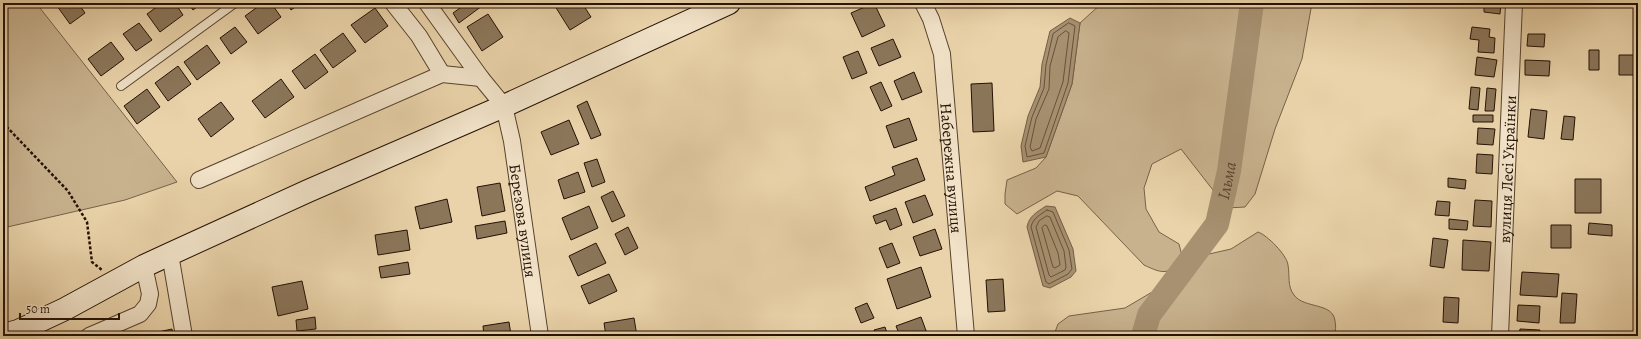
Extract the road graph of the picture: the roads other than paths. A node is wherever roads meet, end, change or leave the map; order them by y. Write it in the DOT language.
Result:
graph roads {
  1 [pos="235,3"];
  2 [pos="393,3"];
  3 [pos="427,3"];
  4 [pos="923,3"];
  5 [pos="1514,3"];
  6 [pos="724,4"];
  7 [pos="442,74"];
  8 [pos="481,78"];
  9 [pos="121,86"];
  10 [pos="504,106"];
  11 [pos="199,180"];
  12 [pos="170,254"];
  13 [pos="144,266"];
  14 [pos="3,335"];
  15 [pos="89,336"];
  16 [pos="184,336"];
  17 [pos="540,336"];
  18 [pos="966,336"];
  19 [pos="1500,336"];
  1 -- 9 [label="lane"];
  2 -- 7 [label="street"];
  3 -- 8 [label="street"];
  4 -- 18 [label="street, Набережна вулиця"];
  5 -- 19 [label="street, вулиця Лесі Українки"];
  6 -- 10 [label="street"];
  7 -- 8 [label="street"];
  7 -- 11 [label="street"];
  8 -- 10 [label="street"];
  10 -- 12 [label="street"];
  10 -- 17 [label="street, Березова вулиця"];
  12 -- 13 [label="street"];
  12 -- 16 [label="street"];
  13 -- 14 [label="street"];
  13 -- 15 [label="street"];
}
